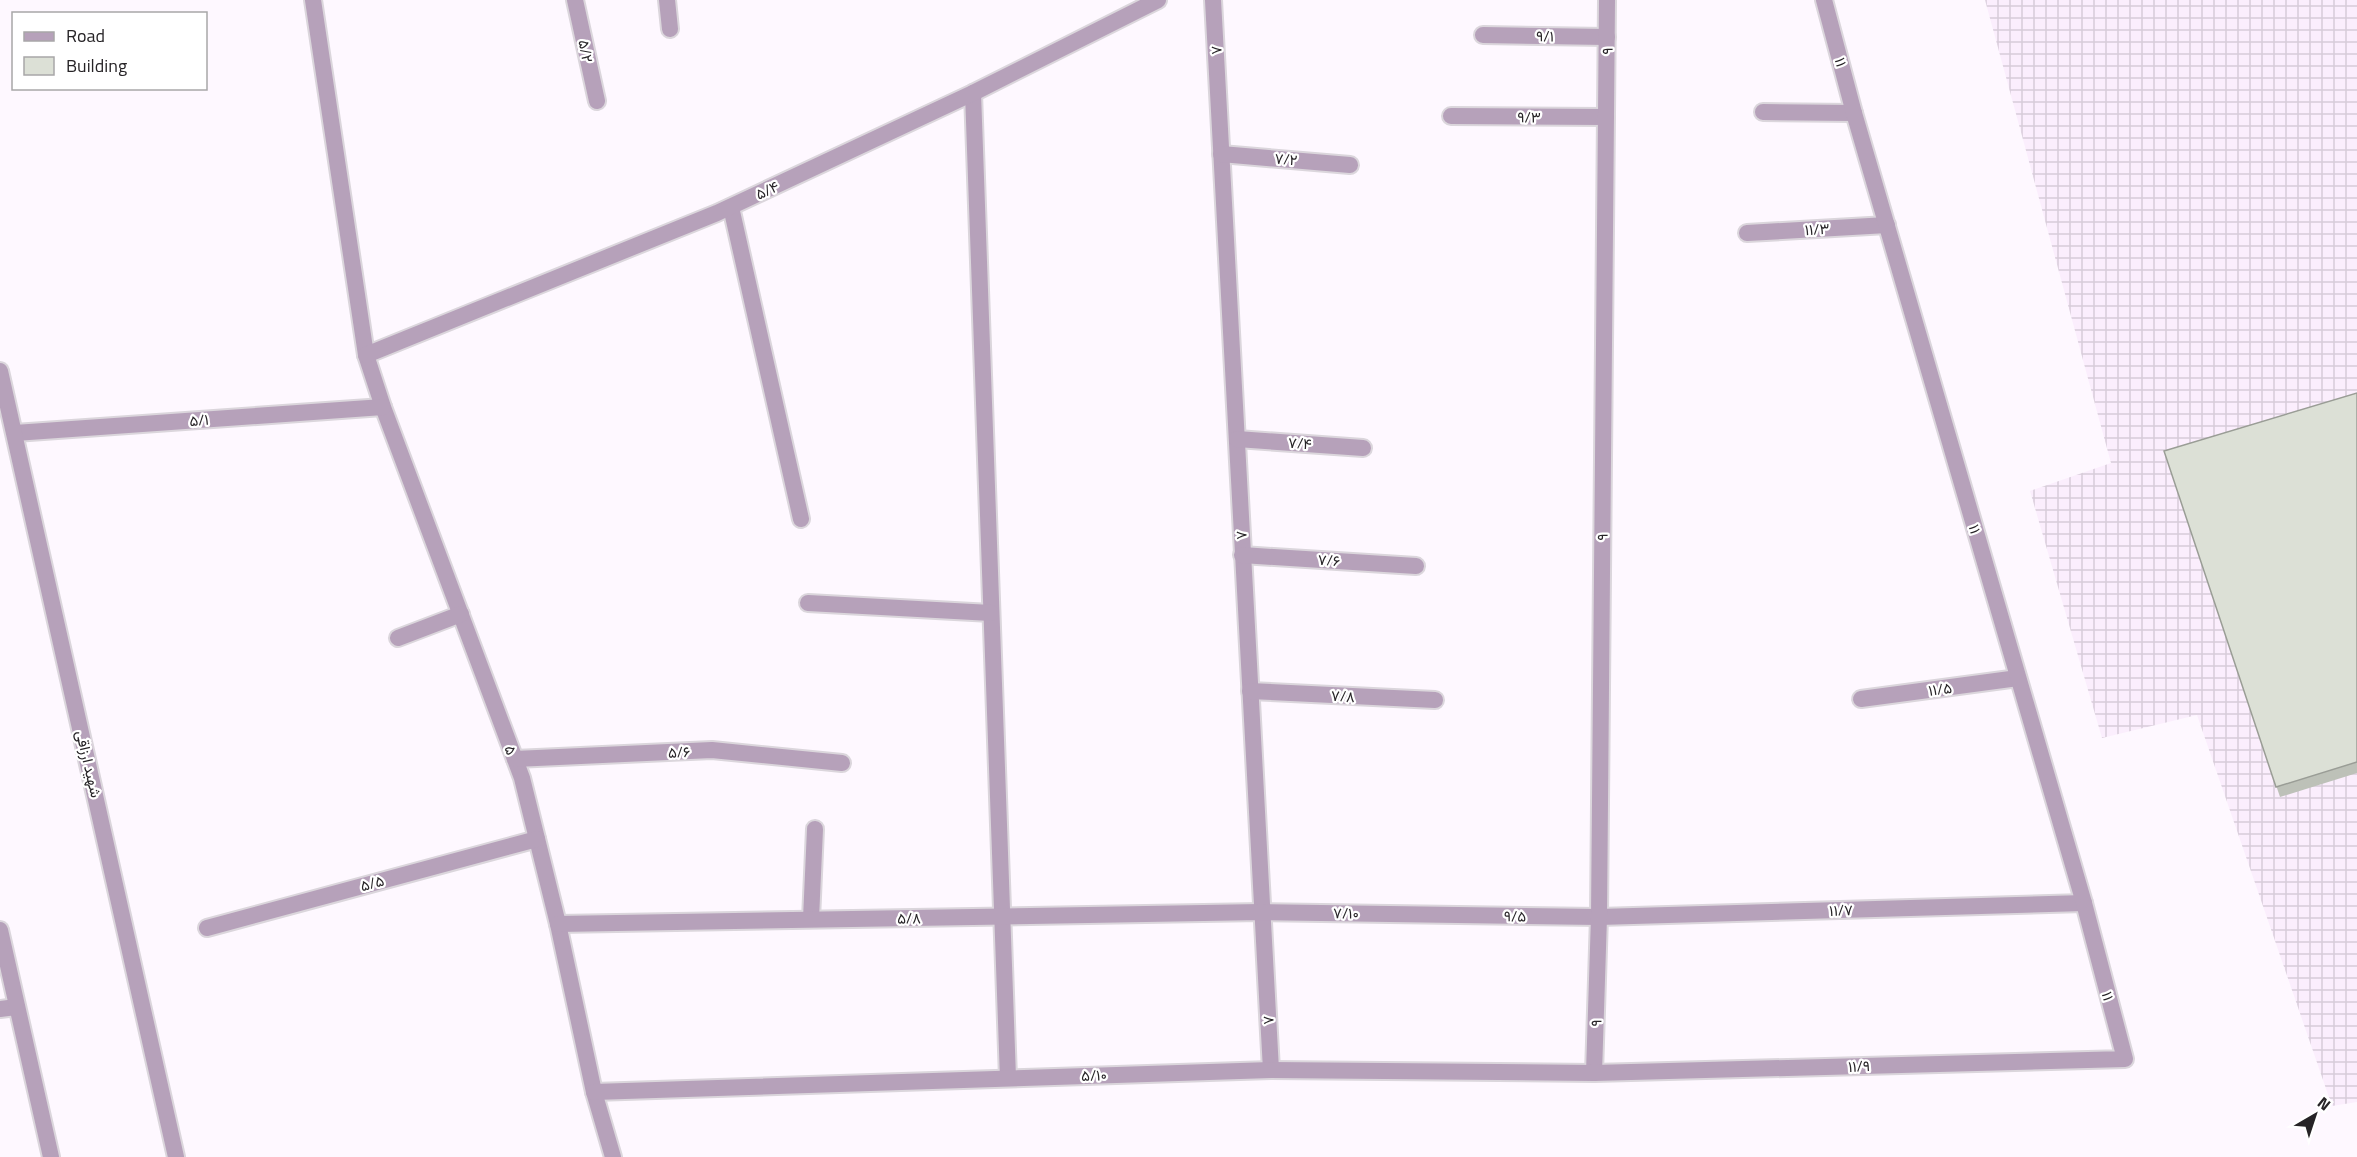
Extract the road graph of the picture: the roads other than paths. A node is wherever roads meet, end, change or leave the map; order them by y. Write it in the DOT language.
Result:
graph roads {
  1 [pos="313,0"];
  2 [pos="574,0"];
  3 [pos="667,0"];
  4 [pos="1158,0"];
  5 [pos="1214,0"];
  6 [pos="1607,0"];
  7 [pos="1824,0"];
  8 [pos="670,29"];
  9 [pos="1483,35"];
  10 [pos="1607,37"];
  11 [pos="973,93"];
  12 [pos="597,101"];
  13 [pos="1763,112"];
  14 [pos="1854,113"];
  15 [pos="1451,116"];
  16 [pos="1606,117"];
  17 [pos="1221,153"];
  18 [pos="1350,165"];
  19 [pos="731,207"];
  20 [pos="1887,225"];
  21 [pos="1747,233"];
  22 [pos="366,355"];
  23 [pos="0,372"];
  24 [pos="383,407"];
  25 [pos="15,433"];
  26 [pos="1237,439"];
  27 [pos="1363,448"];
  28 [pos="801,519"];
  29 [pos="1242,555"];
  30 [pos="1416,566"];
  31 [pos="808,603"];
  32 [pos="991,613"];
  33 [pos="461,614"];
  34 [pos="398,638"];
  35 [pos="2018,678"];
  36 [pos="1250,691"];
  37 [pos="1861,699"];
  38 [pos="1436,700"];
  39 [pos="515,759"];
  40 [pos="843,763"];
  41 [pos="815,830"];
  42 [pos="537,839"];
  43 [pos="2084,903"];
  44 [pos="1261,912"];
  45 [pos="1430,915"];
  46 [pos="1001,916"];
  47 [pos="1599,917"];
  48 [pos="811,919"];
  49 [pos="558,924"];
  50 [pos="207,928"];
  51 [pos="0,930"];
  52 [pos="8,1008"];
  53 [pos="2125,1059"];
  54 [pos="1271,1070"];
  55 [pos="1594,1073"];
  56 [pos="1008,1078"];
  57 [pos="594,1092"];
  58 [pos="51,1157"];
  59 [pos="176,1157"];
  60 [pos="613,1157"];
  1 -- 22 [label="street, ۵"];
  2 -- 12 [label="street, ۵/۲"];
  3 -- 8 [label="street"];
  4 -- 11 [label="street, ۵/۴"];
  5 -- 17 [label="street, ۷"];
  6 -- 10 [label="street, ۹"];
  7 -- 14 [label="street, ۱۱"];
  9 -- 10 [label="street, ۹/۱"];
  10 -- 16 [label="street, ۹"];
  11 -- 19 [label="street, ۵/۴"];
  11 -- 32 [label="street"];
  13 -- 14 [label="street"];
  14 -- 20 [label="street, ۱۱"];
  15 -- 16 [label="street, ۹/۳"];
  16 -- 47 [label="street, ۹"];
  17 -- 18 [label="street, ۷/۲"];
  17 -- 26 [label="street, ۷"];
  19 -- 22 [label="street, ۵/۴"];
  19 -- 28 [label="street"];
  20 -- 21 [label="street, ۱۱/۳"];
  20 -- 35 [label="street, ۱۱"];
  22 -- 24 [label="street, ۵"];
  23 -- 25 [label="street, شهید ارزاقی"];
  24 -- 25 [label="street, ۵/۱"];
  24 -- 33 [label="street, ۵"];
  25 -- 59 [label="street, شهید ارزاقی"];
  26 -- 27 [label="street, ۷/۴"];
  26 -- 29 [label="street, ۷"];
  29 -- 30 [label="street, ۷/۶"];
  29 -- 36 [label="street, ۷"];
  31 -- 32 [label="street"];
  32 -- 46 [label="street"];
  33 -- 34 [label="street"];
  33 -- 39 [label="street, ۵"];
  35 -- 37 [label="street, ۱۱/۵"];
  35 -- 43 [label="street, ۱۱"];
  36 -- 38 [label="street, ۷/۸"];
  36 -- 44 [label="street, ۷"];
  39 -- 40 [label="street, ۵/۶"];
  39 -- 42 [label="street, ۵"];
  41 -- 48 [label="street"];
  42 -- 49 [label="street, ۵"];
  42 -- 50 [label="street, ۵/۵"];
  43 -- 47 [label="street, ۱۱/۷"];
  43 -- 53 [label="street, ۱۱"];
  44 -- 45 [label="street, ۷/۱۰"];
  44 -- 46 [label="street, ۵/۸"];
  44 -- 54 [label="street, ۷"];
  45 -- 47 [label="street, ۹/۵"];
  46 -- 48 [label="street, ۵/۸"];
  46 -- 56 [label="street"];
  47 -- 55 [label="street, ۹"];
  48 -- 49 [label="street, ۵/۸"];
  49 -- 57 [label="street, ۵"];
  51 -- 52 [label="street"];
  52 -- 58 [label="street"];
  53 -- 55 [label="street, ۱۱/۹"];
  54 -- 55 [label="street, ۵/۱۰"];
  54 -- 56 [label="street, ۵/۱۰"];
  56 -- 57 [label="street, ۵/۱۰"];
  57 -- 60 [label="street, ۵"];
}
